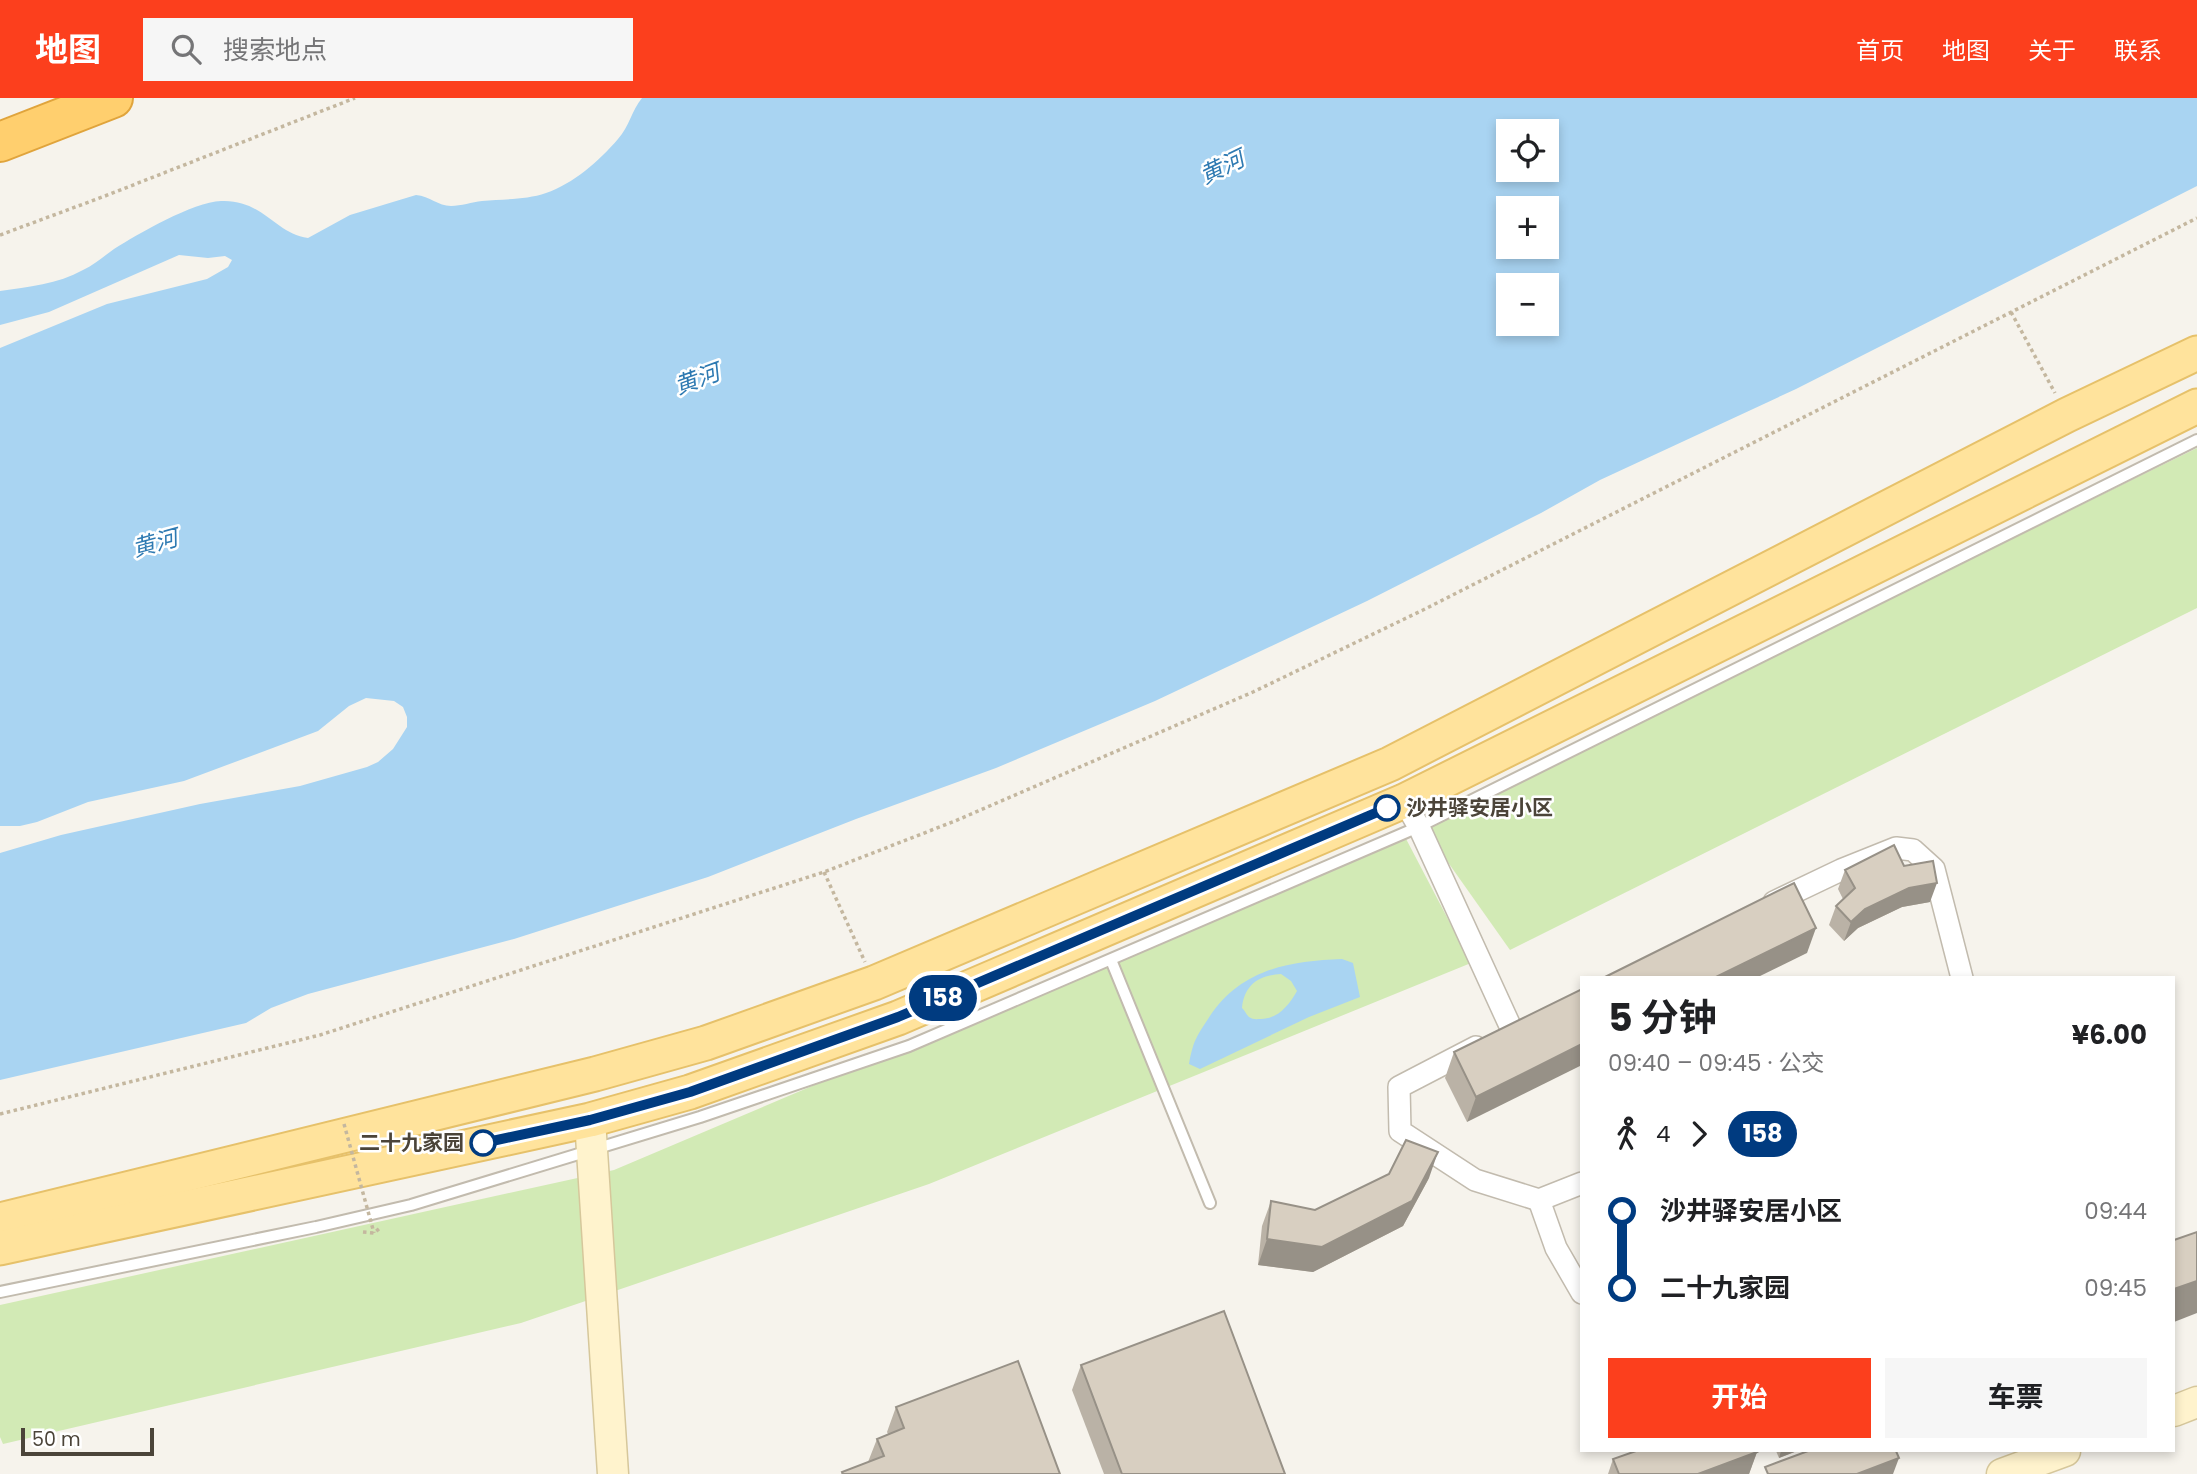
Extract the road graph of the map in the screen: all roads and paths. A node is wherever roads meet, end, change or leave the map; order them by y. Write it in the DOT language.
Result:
graph roads {
  1 [pos="113,98"];
  2 [pos="355,98"];
  3 [pos="0,142"];
  4 [pos="2197,218"];
  5 [pos="0,234"];
  6 [pos="2011,312"];
  7 [pos="2197,353"];
  8 [pos="2197,406"];
  9 [pos="2067,415"];
  10 [pos="2197,440"];
  11 [pos="1411,814"];
  12 [pos="824,872"];
  13 [pos="1753,912"];
  14 [pos="1111,960"];
  15 [pos="1961,976"];
  16 [pos="874,983"];
  17 [pos="1534,1017"];
  18 [pos="1511,1028"];
  19 [pos="0,1114"];
  20 [pos="344,1124"];
  21 [pos="590,1135"];
  22 [pos="1580,1183"];
  23 [pos="1539,1200"];
  24 [pos="1210,1203"];
  25 [pos="0,1220"];
  26 [pos="374,1233"];
  27 [pos="0,1248"];
  28 [pos="1580,1290"];
  29 [pos="0,1292"];
  30 [pos="2197,1402"];
  31 [pos="2175,1411"];
  32 [pos="2052,1462"];
  33 [pos="613,1474"];
  34 [pos="2002,1474"];
  1 -- 3 [label="highway"];
  2 -- 5 [label="path"];
  4 -- 6 [label="path"];
  6 -- 9 [label="path"];
  6 -- 12 [label="path"];
  7 -- 9 [label="main road"];
  8 -- 11 [label="main road"];
  9 -- 16 [label="main road"];
  10 -- 11 [label="lane"];
  11 -- 14 [label="lane"];
  11 -- 18 [label="street"];
  11 -- 21 [label="main road"];
  12 -- 16 [label="path"];
  12 -- 19 [label="path"];
  13 -- 15 [label="street"];
  14 -- 21 [label="lane"];
  14 -- 24 [label="lane"];
  16 -- 25 [label="main road"];
  17 -- 18 [label="street"];
  18 -- 23 [label="street"];
  20 -- 26 [label="path, bridge"];
  21 -- 27 [label="main road"];
  21 -- 29 [label="lane"];
  21 -- 33 [label="street"];
  22 -- 23 [label="street"];
  23 -- 28 [label="street"];
  30 -- 31 [label="street"];
  32 -- 34 [label="street"];
}
